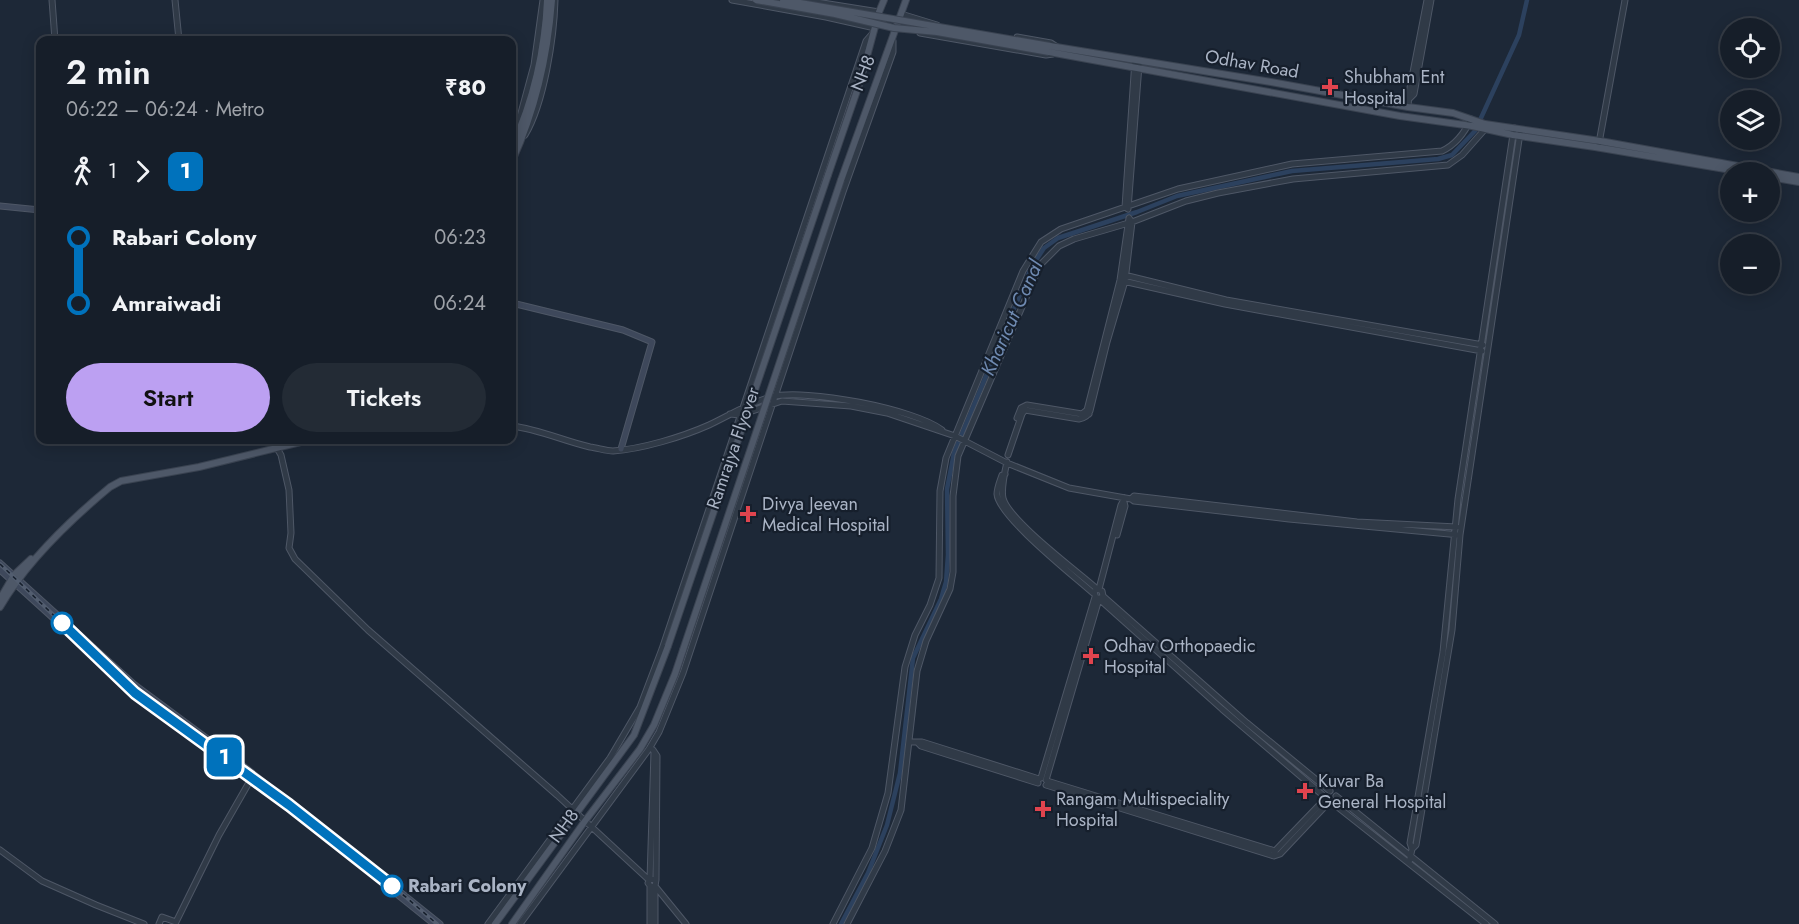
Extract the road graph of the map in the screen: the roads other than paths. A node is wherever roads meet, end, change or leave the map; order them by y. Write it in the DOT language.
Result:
graph roads {
  1 [pos="52,0"];
  2 [pos="175,0"];
  3 [pos="545,0"];
  4 [pos="553,0"];
  5 [pos="732,0"];
  6 [pos="756,0"];
  7 [pos="783,0"];
  8 [pos="804,0"];
  9 [pos="884,0"];
  10 [pos="906,0"];
  11 [pos="1429,0"];
  12 [pos="1623,0"];
  13 [pos="879,12"];
  14 [pos="901,14"];
  15 [pos="874,30"];
  16 [pos="896,31"];
  17 [pos="55,36"];
  18 [pos="178,36"];
  19 [pos="893,38"];
  20 [pos="1050,49"];
  21 [pos="1058,51"];
  22 [pos="1137,60"];
  23 [pos="1136,68"];
  24 [pos="858,88"];
  25 [pos="871,93"];
  26 [pos="532,98"];
  27 [pos="1408,107"];
  28 [pos="1471,123"];
  29 [pos="1486,126"];
  30 [pos="1517,132"];
  31 [pos="516,137"];
  32 [pos="516,140"];
  33 [pos="516,143"];
  34 [pos="1597,144"];
  35 [pos="856,147"];
  36 [pos="836,152"];
  37 [pos="849,158"];
  38 [pos="827,162"];
  39 [pos="1720,168"];
  40 [pos="850,172"];
  41 [pos="1799,177"];
  42 [pos="1780,179"];
  43 [pos="1799,182"];
  44 [pos="0,206"];
  45 [pos="1127,208"];
  46 [pos="36,210"];
  47 [pos="1130,220"];
  48 [pos="1122,278"];
  49 [pos="516,304"];
  50 [pos="1480,347"];
  51 [pos="1487,348"];
  52 [pos="775,396"];
  53 [pos="772,404"];
  54 [pos="742,408"];
  55 [pos="730,414"];
  56 [pos="740,416"];
  57 [pos="516,427"];
  58 [pos="944,431"];
  59 [pos="955,436"];
  60 [pos="964,440"];
  61 [pos="271,444"];
  62 [pos="275,444"];
  63 [pos="621,449"];
  64 [pos="1007,463"];
  65 [pos="1127,499"];
  66 [pos="1459,528"];
  67 [pos="1458,535"];
  68 [pos="0,563"];
  69 [pos="0,570"];
  70 [pos="15,579"];
  71 [pos="1098,594"];
  72 [pos="0,599"];
  73 [pos="0,608"];
  74 [pos="661,651"];
  75 [pos="662,664"];
  76 [pos="909,742"];
  77 [pos="642,746"];
  78 [pos="652,749"];
  79 [pos="251,779"];
  80 [pos="1043,781"];
  81 [pos="1330,791"];
  82 [pos="1336,796"];
  83 [pos="1327,799"];
  84 [pos="575,811"];
  85 [pos="585,821"];
  86 [pos="591,827"];
  87 [pos="0,850"];
  88 [pos="1410,856"];
  89 [pos="1409,863"];
  90 [pos="652,883"];
  91 [pos="144,924"];
  92 [pos="159,924"];
  93 [pos="434,924"];
  94 [pos="440,924"];
  95 [pos="488,924"];
  96 [pos="495,924"];
  97 [pos="512,924"];
  98 [pos="520,924"];
  99 [pos="650,924"];
  100 [pos="655,924"];
  101 [pos="686,924"];
  102 [pos="832,924"];
  103 [pos="847,924"];
  104 [pos="1486,924"];
  105 [pos="1495,924"];
  1 -- 17 [label="street"];
  2 -- 18 [label="street"];
  3 -- 26 [label="main road"];
  3 -- 31 [label="street"];
  4 -- 26 [label="main road"];
  4 -- 33 [label="street"];
  5 -- 15 [label="street"];
  6 -- 20 [label="main road, bridge"];
  7 -- 20 [label="main road, bridge"];
  8 -- 13 [label="street"];
  9 -- 13 [label="main road, Ramrajya Flyover"];
  10 -- 14 [label="main road, NH8"];
  11 -- 27 [label="street"];
  12 -- 34 [label="street"];
  13 -- 15 [label="main road, Ramrajya Flyover"];
  14 -- 16 [label="main road, NH8"];
  14 -- 21 [label="street"];
  15 -- 24 [label="main road, Ramrajya Flyover"];
  15 -- 38 [label="street"];
  16 -- 19 [label="main road, NH8"];
  16 -- 21 [label="street"];
  19 -- 25 [label="main road, NH8"];
  19 -- 35 [label="street"];
  20 -- 21 [label="main road"];
  21 -- 22 [label="main road, Odhav Road"];
  21 -- 23 [label="main road, Odhav Road"];
  22 -- 23 [label="street"];
  22 -- 27 [label="main road, Odhav Road"];
  23 -- 28 [label="main road, Odhav Road"];
  23 -- 45 [label="street"];
  24 -- 25 [label="main road"];
  24 -- 36 [label="main road, Ramrajya Flyover"];
  25 -- 35 [label="main road, NH8"];
  26 -- 32 [label="main road"];
  27 -- 28 [label="main road, Odhav Road"];
  28 -- 29 [label="main road"];
  28 -- 45 [label="street"];
  29 -- 30 [label="main road"];
  29 -- 47 [label="street"];
  30 -- 34 [label="main road"];
  30 -- 50 [label="street"];
  30 -- 51 [label="street"];
  34 -- 39 [label="main road"];
  34 -- 41 [label="main road"];
  35 -- 37 [label="main road, NH8"];
  35 -- 40 [label="street"];
  36 -- 38 [label="main road"];
  36 -- 75 [label="main road, Ramrajya Flyover, bridge"];
  37 -- 40 [label="main road"];
  37 -- 77 [label="main road, Ramrajya Flyover, bridge"];
  38 -- 54 [label="street"];
  40 -- 52 [label="street"];
  42 -- 43 [label="main road"];
  44 -- 46 [label="main road"];
  45 -- 47 [label="street"];
  45 -- 59 [label="street"];
  47 -- 48 [label="street"];
  47 -- 60 [label="street"];
  48 -- 50 [label="street"];
  48 -- 64 [label="street"];
  49 -- 63 [label="main road"];
  50 -- 51 [label="street"];
  50 -- 66 [label="street"];
  51 -- 66 [label="street"];
  52 -- 53 [label="street"];
  52 -- 54 [label="street"];
  52 -- 58 [label="street"];
  53 -- 56 [label="street"];
  53 -- 58 [label="street"];
  53 -- 78 [label="street"];
  54 -- 55 [label="street"];
  54 -- 56 [label="street"];
  55 -- 56 [label="street"];
  55 -- 63 [label="street"];
  56 -- 74 [label="street"];
  57 -- 63 [label="street"];
  58 -- 59 [label="street"];
  59 -- 60 [label="street"];
  59 -- 102 [label="street"];
  60 -- 64 [label="street"];
  60 -- 76 [label="street"];
  61 -- 70 [label="main road"];
  62 -- 84 [label="street"];
  64 -- 65 [label="street"];
  64 -- 71 [label="street"];
  65 -- 66 [label="street"];
  65 -- 67 [label="street"];
  65 -- 71 [label="street"];
  66 -- 67 [label="street"];
  67 -- 88 [label="street"];
  68 -- 70 [label="main road"];
  69 -- 70 [label="main road"];
  70 -- 72 [label="main road"];
  70 -- 73 [label="main road"];
  70 -- 79 [label="main road"];
  70 -- 94 [label="main road"];
  71 -- 80 [label="street"];
  71 -- 81 [label="street"];
  71 -- 83 [label="street"];
  74 -- 75 [label="main road"];
  74 -- 84 [label="street"];
  75 -- 84 [label="main road, Ramrajya Flyover"];
  76 -- 80 [label="street"];
  76 -- 103 [label="street"];
  77 -- 78 [label="street"];
  77 -- 85 [label="main road, NH8"];
  78 -- 86 [label="street"];
  78 -- 90 [label="street"];
  79 -- 92 [label="street"];
  79 -- 93 [label="main road"];
  80 -- 83 [label="street"];
  81 -- 82 [label="street"];
  81 -- 83 [label="street"];
  82 -- 83 [label="street"];
  82 -- 88 [label="street"];
  83 -- 89 [label="street"];
  84 -- 85 [label="street"];
  84 -- 95 [label="street"];
  84 -- 96 [label="main road, Ramrajya Flyover"];
  85 -- 86 [label="street"];
  85 -- 97 [label="main road, NH8"];
  86 -- 90 [label="street"];
  86 -- 98 [label="street"];
  87 -- 91 [label="street"];
  88 -- 89 [label="street"];
  88 -- 105 [label="street"];
  89 -- 104 [label="street"];
  90 -- 99 [label="street"];
  90 -- 100 [label="street"];
  90 -- 101 [label="street"];
}
